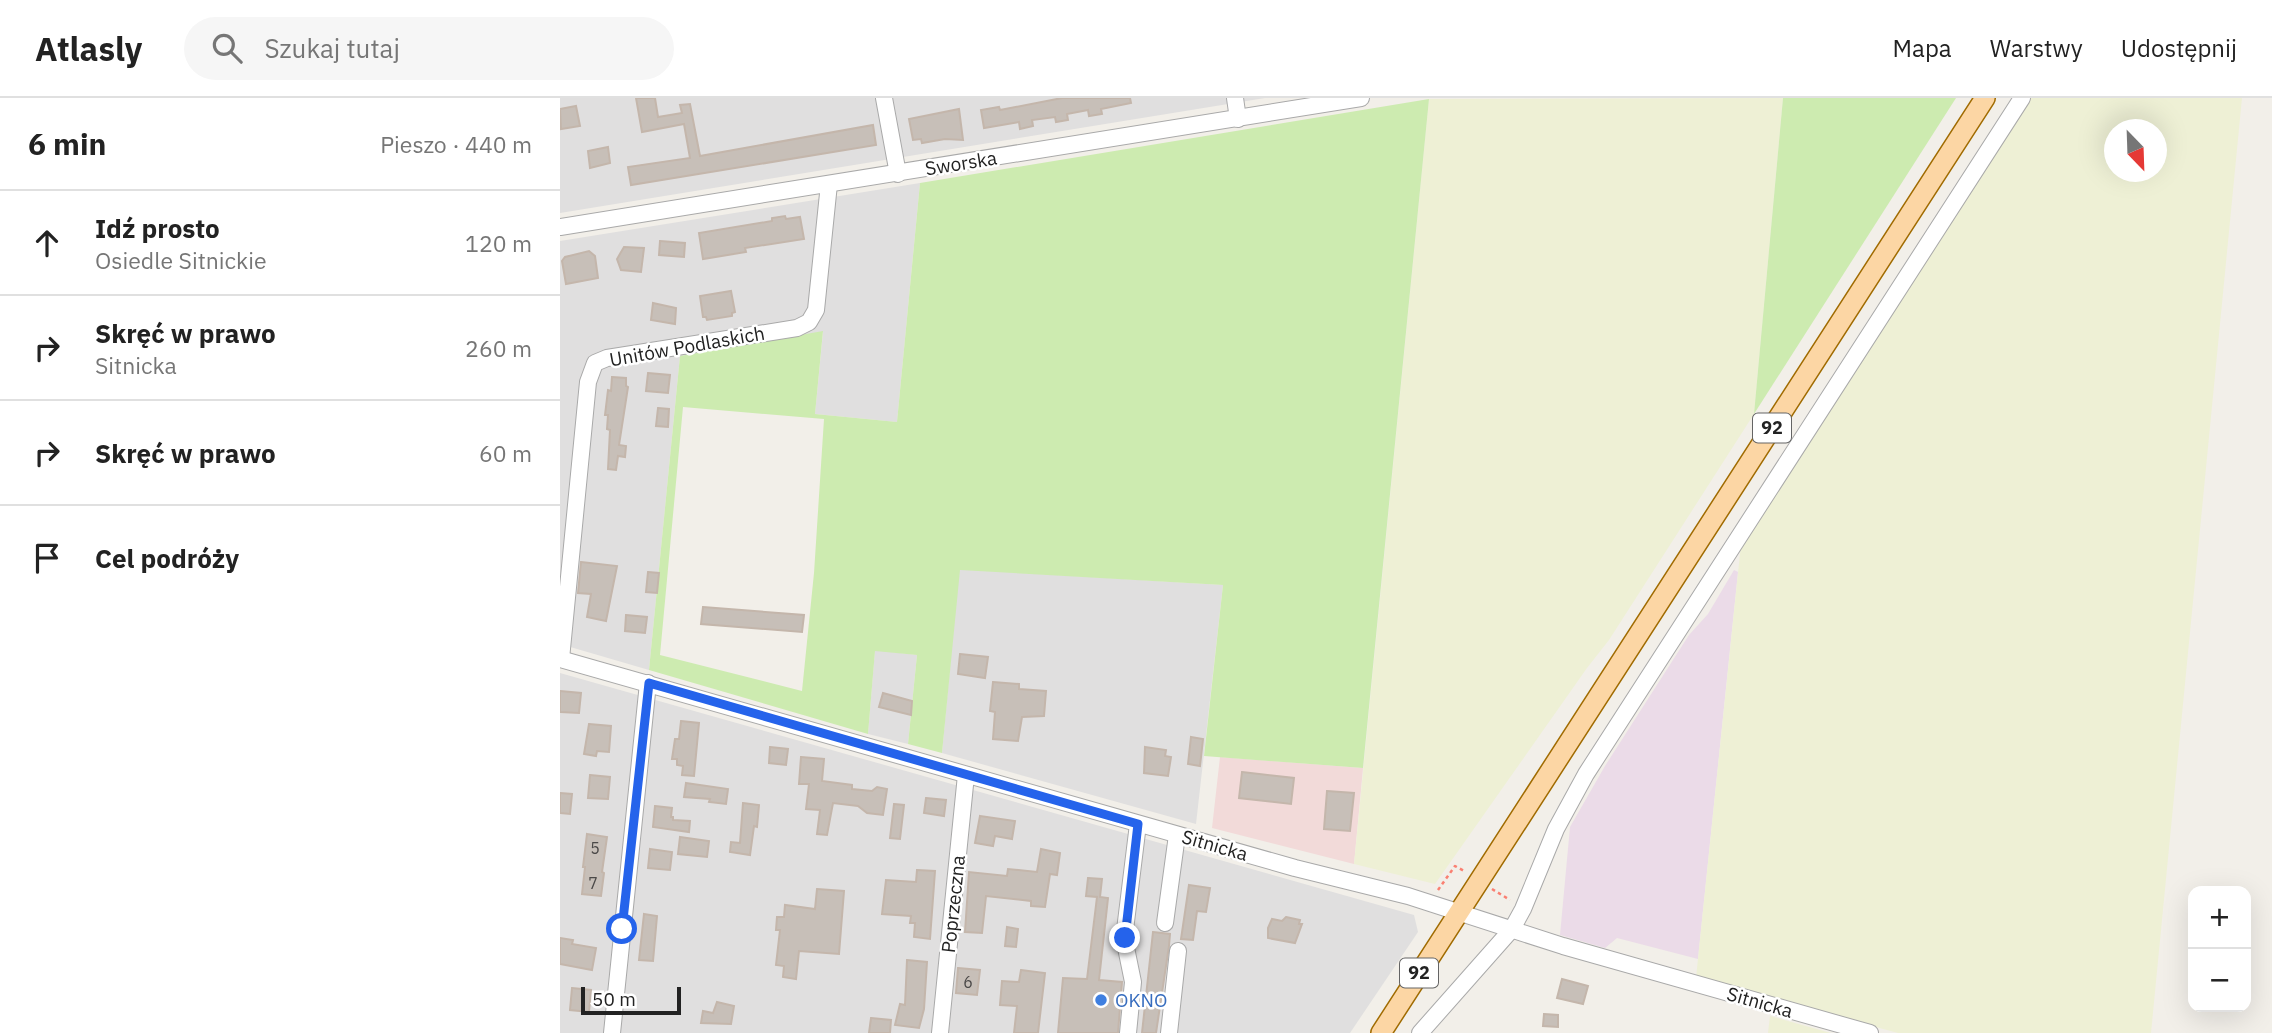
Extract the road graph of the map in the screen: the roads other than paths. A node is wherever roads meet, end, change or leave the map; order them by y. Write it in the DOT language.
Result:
graph roads {
  1 [pos="884,98"];
  2 [pos="1235,98"];
  3 [pos="1361,98"];
  4 [pos="1985,98"];
  5 [pos="2022,98"];
  6 [pos="1238,119"];
  7 [pos="898,174"];
  8 [pos="829,184"];
  9 [pos="560,227"];
  10 [pos="560,659"];
  11 [pos="649,683"];
  12 [pos="966,775"];
  13 [pos="1138,824"];
  14 [pos="1177,835"];
  15 [pos="1458,913"];
  16 [pos="1165,923"];
  17 [pos="1512,929"];
  18 [pos="1178,951"];
  19 [pos="612,1033"];
  20 [pos="940,1033"];
  21 [pos="1128,1033"];
  22 [pos="1169,1033"];
  23 [pos="1381,1033"];
  24 [pos="1420,1033"];
  25 [pos="1870,1033"];
  1 -- 7 [label="street"];
  2 -- 6 [label="street"];
  3 -- 6 [label="street, Sworska"];
  4 -- 15 [label="main road, 92"];
  5 -- 17 [label="street"];
  6 -- 7 [label="street, Sworska"];
  7 -- 8 [label="street, Sworska"];
  8 -- 9 [label="street, Sworska"];
  8 -- 10 [label="street, Unitów Podlaskich"];
  10 -- 11 [label="street, Sitnicka"];
  11 -- 12 [label="street, Sitnicka"];
  11 -- 19 [label="street"];
  12 -- 13 [label="street, Sitnicka"];
  12 -- 20 [label="street, Poprzeczna"];
  13 -- 14 [label="street, Sitnicka"];
  13 -- 21 [label="street"];
  14 -- 15 [label="street, Sitnicka"];
  14 -- 16 [label="street"];
  15 -- 17 [label="street, Sitnicka"];
  15 -- 23 [label="main road, 92"];
  17 -- 24 [label="street"];
  17 -- 25 [label="street, Sitnicka"];
  18 -- 22 [label="street"];
}
